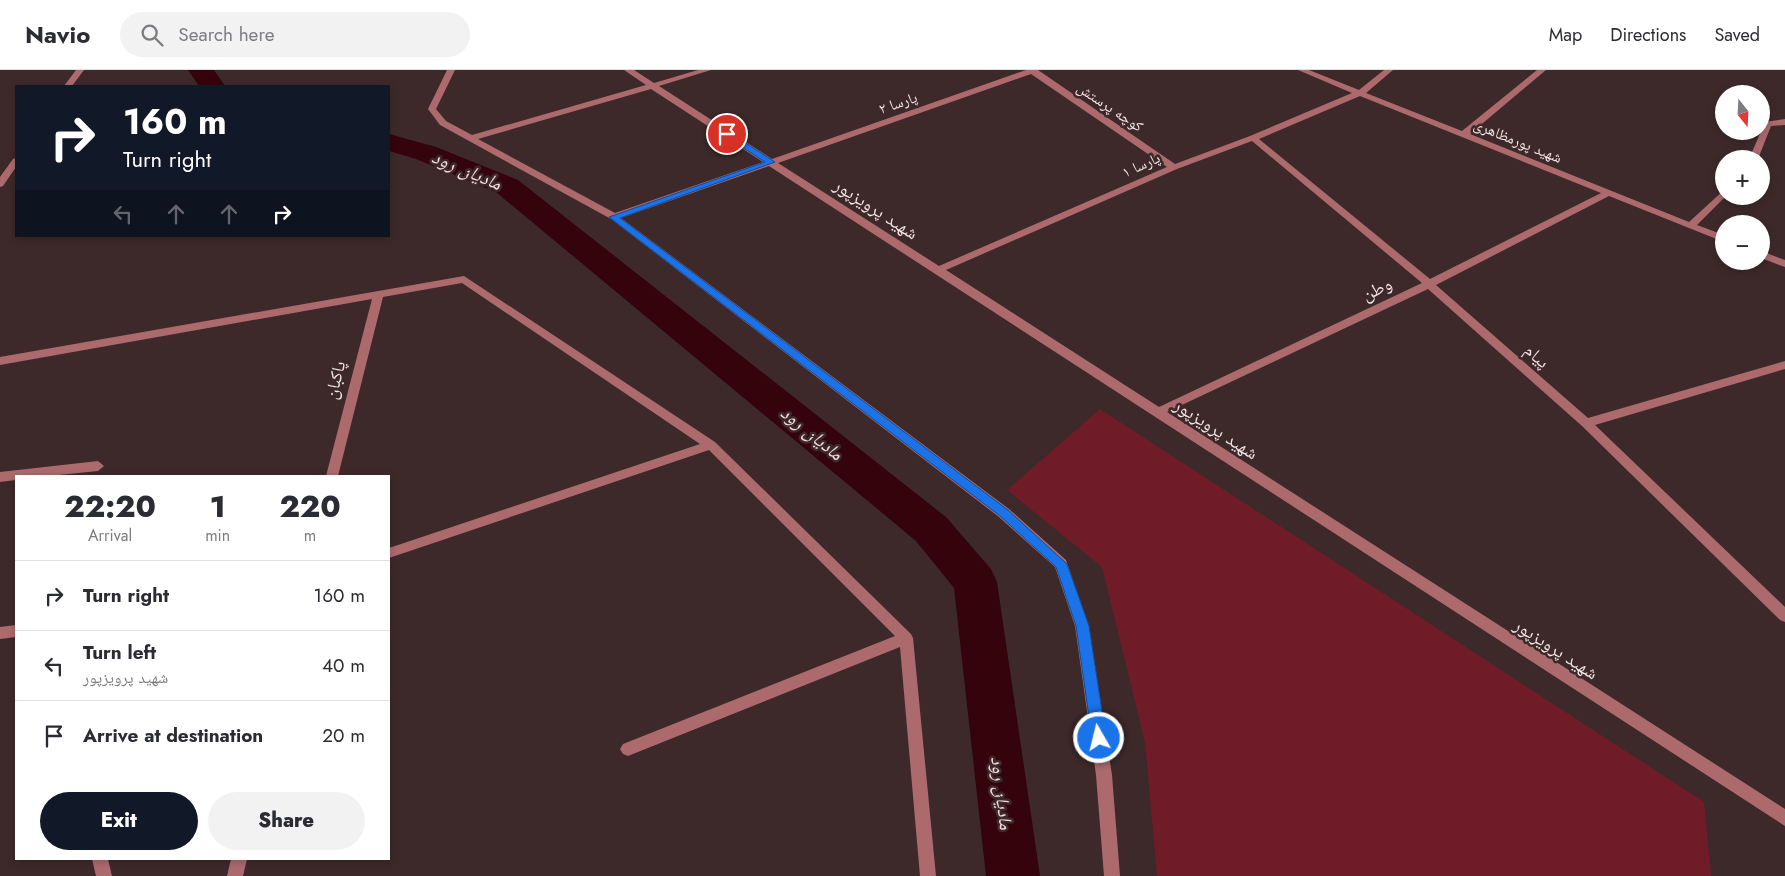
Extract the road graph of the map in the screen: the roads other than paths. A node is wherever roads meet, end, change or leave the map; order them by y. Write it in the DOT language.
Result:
graph roads {
  1 [pos="80,70"];
  2 [pos="451,70"];
  3 [pos="628,70"];
  4 [pos="707,70"];
  5 [pos="1032,70"];
  6 [pos="1302,70"];
  7 [pos="1389,70"];
  8 [pos="1542,70"];
  9 [pos="69,85"];
  10 [pos="653,86"];
  11 [pos="1360,93"];
  12 [pos="1785,122"];
  13 [pos="1463,135"];
  14 [pos="472,138"];
  15 [pos="1253,138"];
  16 [pos="1757,150"];
  17 [pos="15,162"];
  18 [pos="771,162"];
  19 [pos="1174,167"];
  20 [pos="0,184"];
  21 [pos="1608,193"];
  22 [pos="1715,202"];
  23 [pos="614,217"];
  24 [pos="1690,226"];
  25 [pos="1715,236"];
  26 [pos="1770,258"];
  27 [pos="1785,264"];
  28 [pos="938,270"];
  29 [pos="1429,284"];
  30 [pos="378,294"];
  31 [pos="0,361"];
  32 [pos="1785,365"];
  33 [pos="1158,412"];
  34 [pos="1586,423"];
  35 [pos="711,445"];
  36 [pos="98,466"];
  37 [pos="15,475"];
  38 [pos="18,475"];
  39 [pos="332,475"];
  40 [pos="0,477"];
  41 [pos="390,553"];
  42 [pos="1785,616"];
  43 [pos="15,631"];
  44 [pos="0,633"];
  45 [pos="906,638"];
  46 [pos="628,749"];
  47 [pos="1785,818"];
  48 [pos="100,860"];
  49 [pos="239,860"];
  50 [pos="104,876"];
  51 [pos="235,876"];
  52 [pos="928,876"];
  53 [pos="1112,876"];
  1 -- 9 [label="street"];
  2 -- 14 [label="street"];
  3 -- 10 [label="street, شهید پرویزپور"];
  4 -- 10 [label="street"];
  5 -- 18 [label="street, پارسا ۲"];
  5 -- 19 [label="street, کوچه پرستش"];
  6 -- 11 [label="street, شهید پورمظاهری"];
  7 -- 11 [label="street, پارسا ۱"];
  8 -- 13 [label="street"];
  10 -- 14 [label="street"];
  10 -- 18 [label="street, شهید پرویزپور"];
  11 -- 13 [label="street, شهید پورمظاهری"];
  11 -- 15 [label="street, پارسا ۱"];
  12 -- 16 [label="street"];
  13 -- 21 [label="street, شهید پورمظاهری"];
  14 -- 23 [label="street"];
  15 -- 19 [label="street, پارسا ۱"];
  15 -- 29 [label="street, پیام"];
  17 -- 20 [label="street"];
  18 -- 23 [label="street, پارسا ۲"];
  18 -- 28 [label="street, شهید پرویزپور"];
  19 -- 28 [label="street, پارسا ۱"];
  21 -- 24 [label="street, شهید پورمظاهری"];
  21 -- 29 [label="street, وطن"];
  22 -- 24 [label="street"];
  23 -- 53 [label="street"];
  24 -- 25 [label="street, شهید پورمظاهری"];
  26 -- 27 [label="street"];
  28 -- 33 [label="street, شهید پرویزپور"];
  29 -- 33 [label="street, وطن"];
  29 -- 34 [label="street, پیام"];
  30 -- 31 [label="street"];
  30 -- 35 [label="street"];
  30 -- 39 [label="street, پاکبان"];
  32 -- 34 [label="street"];
  33 -- 47 [label="street, شهید پرویزپور"];
  34 -- 42 [label="street, پیام"];
  35 -- 41 [label="street"];
  35 -- 45 [label="street"];
  36 -- 38 [label="street"];
  37 -- 40 [label="street"];
  43 -- 44 [label="street"];
  45 -- 46 [label="street"];
  45 -- 52 [label="street"];
  48 -- 50 [label="street"];
  49 -- 51 [label="street"];
}
